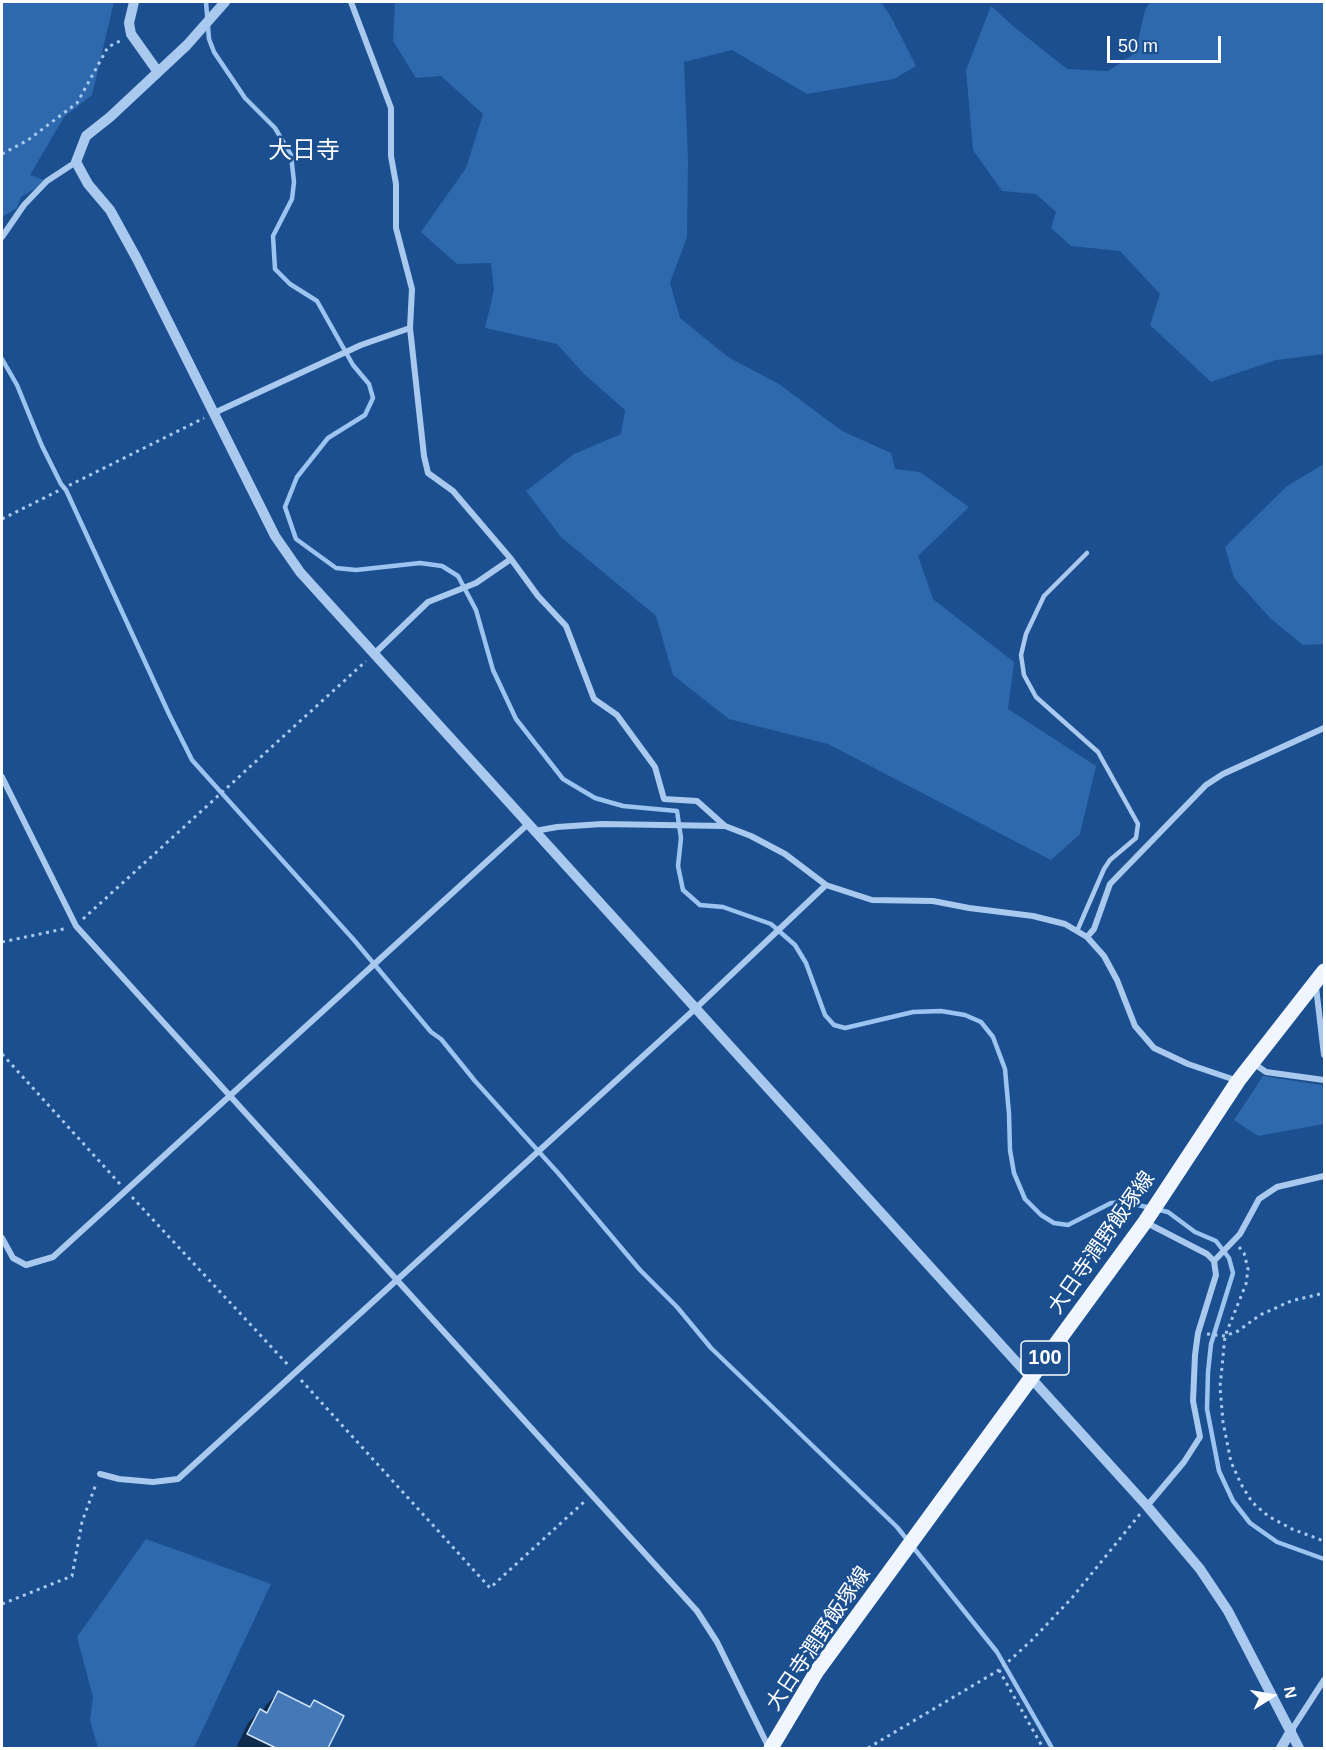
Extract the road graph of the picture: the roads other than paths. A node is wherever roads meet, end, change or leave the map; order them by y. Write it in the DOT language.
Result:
graph roads {
  1 [pos="134,2"];
  2 [pos="351,2"];
  3 [pos="222,5"];
  4 [pos="158,72"];
  5 [pos="76,162"];
  6 [pos="2,237"];
  7 [pos="410,328"];
  8 [pos="214,413"];
  9 [pos="1087,553"];
  10 [pos="511,559"];
  11 [pos="374,654"];
  12 [pos="1324,728"];
  13 [pos="2,777"];
  14 [pos="725,826"];
  15 [pos="531,828"];
  16 [pos="826,885"];
  17 [pos="1077,931"];
  18 [pos="1087,937"];
  19 [pos="1320,976"];
  20 [pos="696,1008"];
  21 [pos="1324,1055"];
  22 [pos="1253,1062"];
  23 [pos="1324,1080"];
  24 [pos="1238,1081"];
  25 [pos="229,1094"];
  26 [pos="1324,1176"];
  27 [pos="1145,1222"];
  28 [pos="2,1238"];
  29 [pos="1214,1261"];
  30 [pos="397,1279"];
  31 [pos="1030,1379"];
  32 [pos="100,1474"];
  33 [pos="1147,1506"];
  34 [pos="1324,1680"];
  35 [pos="1291,1731"];
  36 [pos="770,1749"];
  37 [pos="1281,1749"];
  38 [pos="1299,1749"];
  1 -- 4 [label="street"];
  2 -- 7 [label="street"];
  3 -- 4 [label="street"];
  4 -- 5 [label="street"];
  5 -- 6 [label="street"];
  5 -- 8 [label="street"];
  7 -- 8 [label="street"];
  7 -- 10 [label="street"];
  8 -- 11 [label="street"];
  9 -- 17 [label="lane"];
  10 -- 11 [label="street"];
  10 -- 14 [label="street"];
  11 -- 15 [label="street"];
  12 -- 18 [label="street"];
  13 -- 25 [label="street"];
  14 -- 15 [label="street"];
  14 -- 16 [label="street"];
  15 -- 20 [label="street"];
  15 -- 25 [label="street"];
  16 -- 17 [label="street"];
  16 -- 20 [label="street"];
  17 -- 18 [label="street"];
  18 -- 24 [label="street"];
  19 -- 21 [label="street"];
  19 -- 22 [label="main road, 大日寺潤野飯塚線 / 100"];
  20 -- 30 [label="street"];
  20 -- 31 [label="street"];
  22 -- 23 [label="street"];
  22 -- 24 [label="main road, 大日寺潤野飯塚線 / 100"];
  24 -- 27 [label="main road, 大日寺潤野飯塚線 / 100"];
  25 -- 28 [label="street"];
  25 -- 30 [label="street"];
  26 -- 29 [label="street"];
  27 -- 29 [label="street"];
  27 -- 31 [label="main road, 大日寺潤野飯塚線 / 100"];
  29 -- 33 [label="street"];
  30 -- 32 [label="street"];
  30 -- 36 [label="street"];
  31 -- 33 [label="street"];
  31 -- 36 [label="main road, 大日寺潤野飯塚線 / 100"];
  33 -- 35 [label="street"];
  34 -- 35 [label="street"];
  35 -- 37 [label="street"];
  35 -- 38 [label="street"];
}
